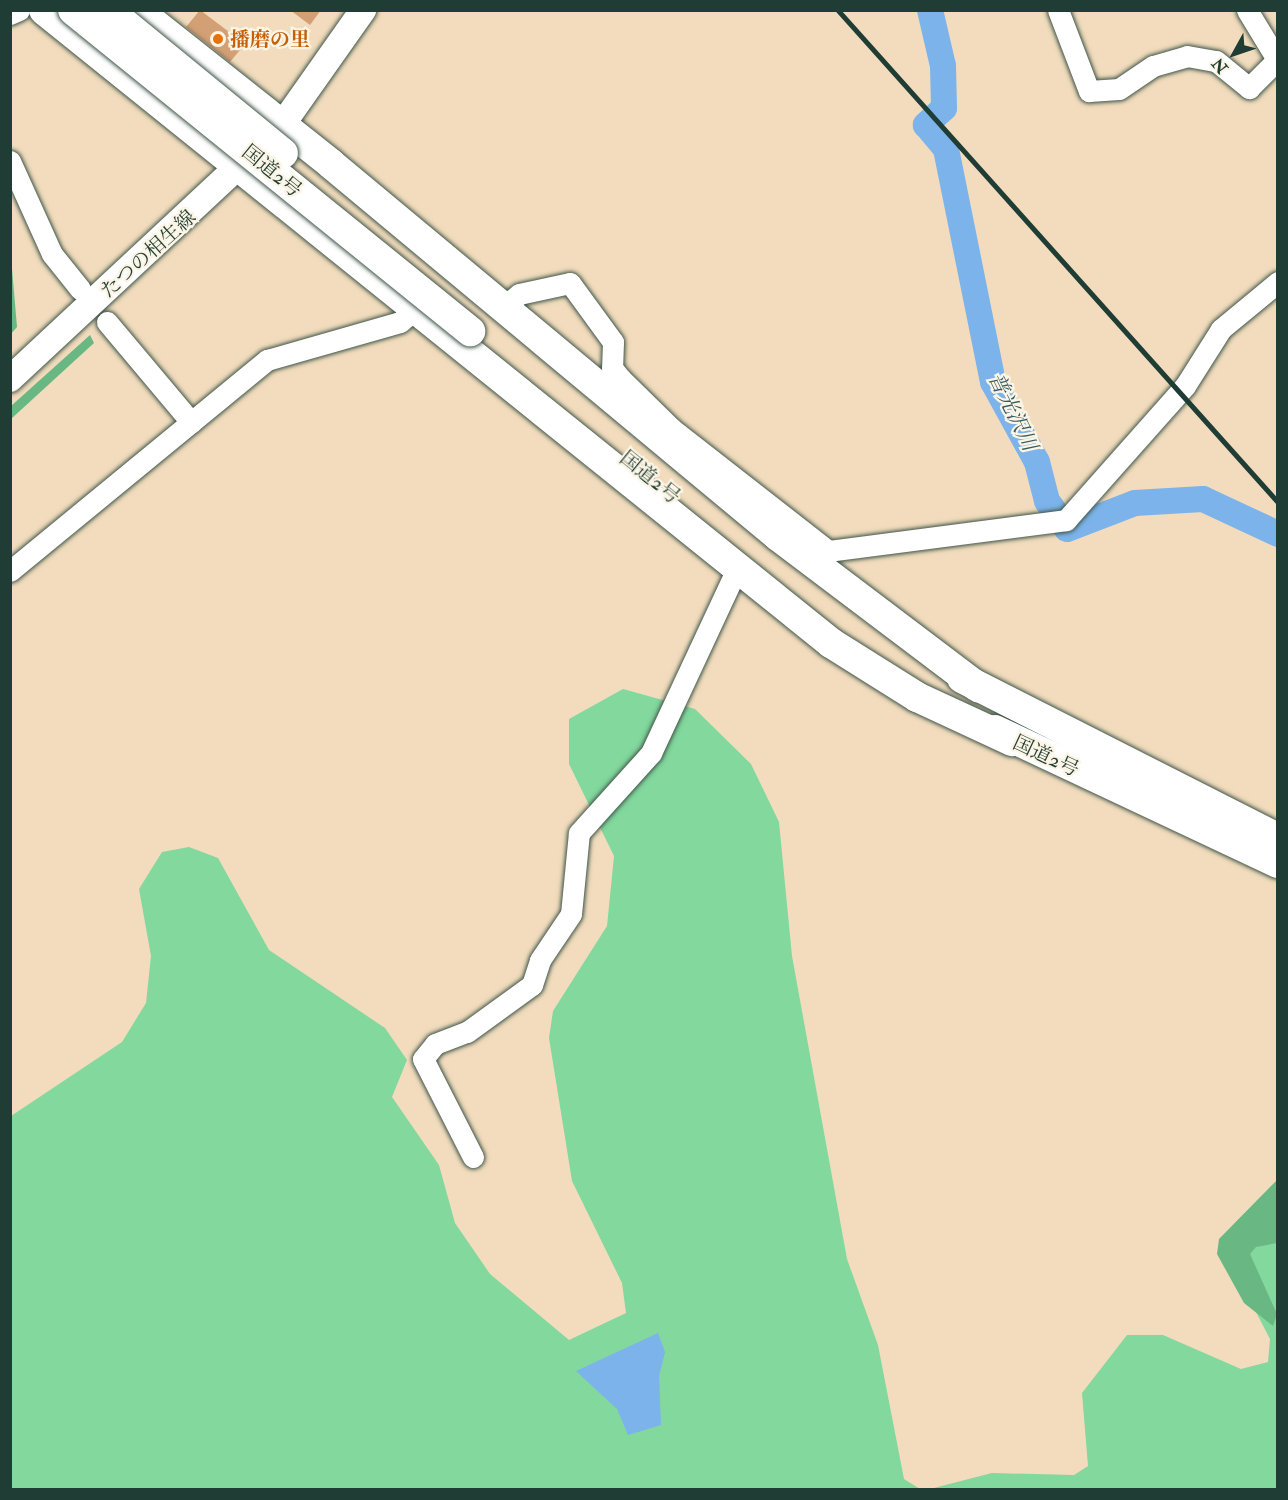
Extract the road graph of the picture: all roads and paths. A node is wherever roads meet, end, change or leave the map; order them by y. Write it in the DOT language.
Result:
graph roads {
  1 [pos="19,10"];
  2 [pos="44,10"];
  3 [pos="73,10"];
  4 [pos="108,10"];
  5 [pos="137,10"];
  6 [pos="363,10"];
  7 [pos="1058,10"];
  8 [pos="1247,10"];
  9 [pos="10,14"];
  10 [pos="1275,53"];
  11 [pos="282,126"];
  12 [pos="10,161"];
  13 [pos="239,170"];
  14 [pos="1278,282"];
  15 [pos="80,289"];
  16 [pos="413,311"];
  17 [pos="485,318"];
  18 [pos="107,322"];
  19 [pos="10,380"];
  20 [pos="192,422"];
  21 [pos="713,470"];
  22 [pos="10,571"];
  23 [pos="736,571"];
  24 [pos="978,687"];
  25 [pos="1012,741"];
  26 [pos="1276,840"];
  27 [pos="474,1157"];
  1 -- 9 [label="street"];
  2 -- 13 [label="highway"];
  3 -- 17 [label="highway, 国道2号, bridge"];
  4 -- 17 [label="highway, 国道2号, bridge"];
  5 -- 11 [label="highway"];
  6 -- 11 [label="main road, たつの相生線"];
  7 -- 10 [label="street"];
  8 -- 10 [label="street"];
  11 -- 13 [label="main road, たつの相生線"];
  11 -- 17 [label="highway"];
  12 -- 15 [label="street"];
  13 -- 16 [label="highway"];
  13 -- 19 [label="main road, たつの相生線"];
  14 -- 21 [label="street"];
  16 -- 20 [label="street"];
  16 -- 23 [label="highway"];
  17 -- 21 [label="highway"];
  17 -- 21 [label="street"];
  17 -- 24 [label="highway, 国道2号"];
  17 -- 25 [label="highway, 国道2号"];
  18 -- 20 [label="street"];
  20 -- 22 [label="street"];
  21 -- 24 [label="highway"];
  23 -- 25 [label="highway"];
  23 -- 27 [label="street"];
  24 -- 26 [label="highway, 国道2号"];
  25 -- 26 [label="highway, 国道2号"];
}
